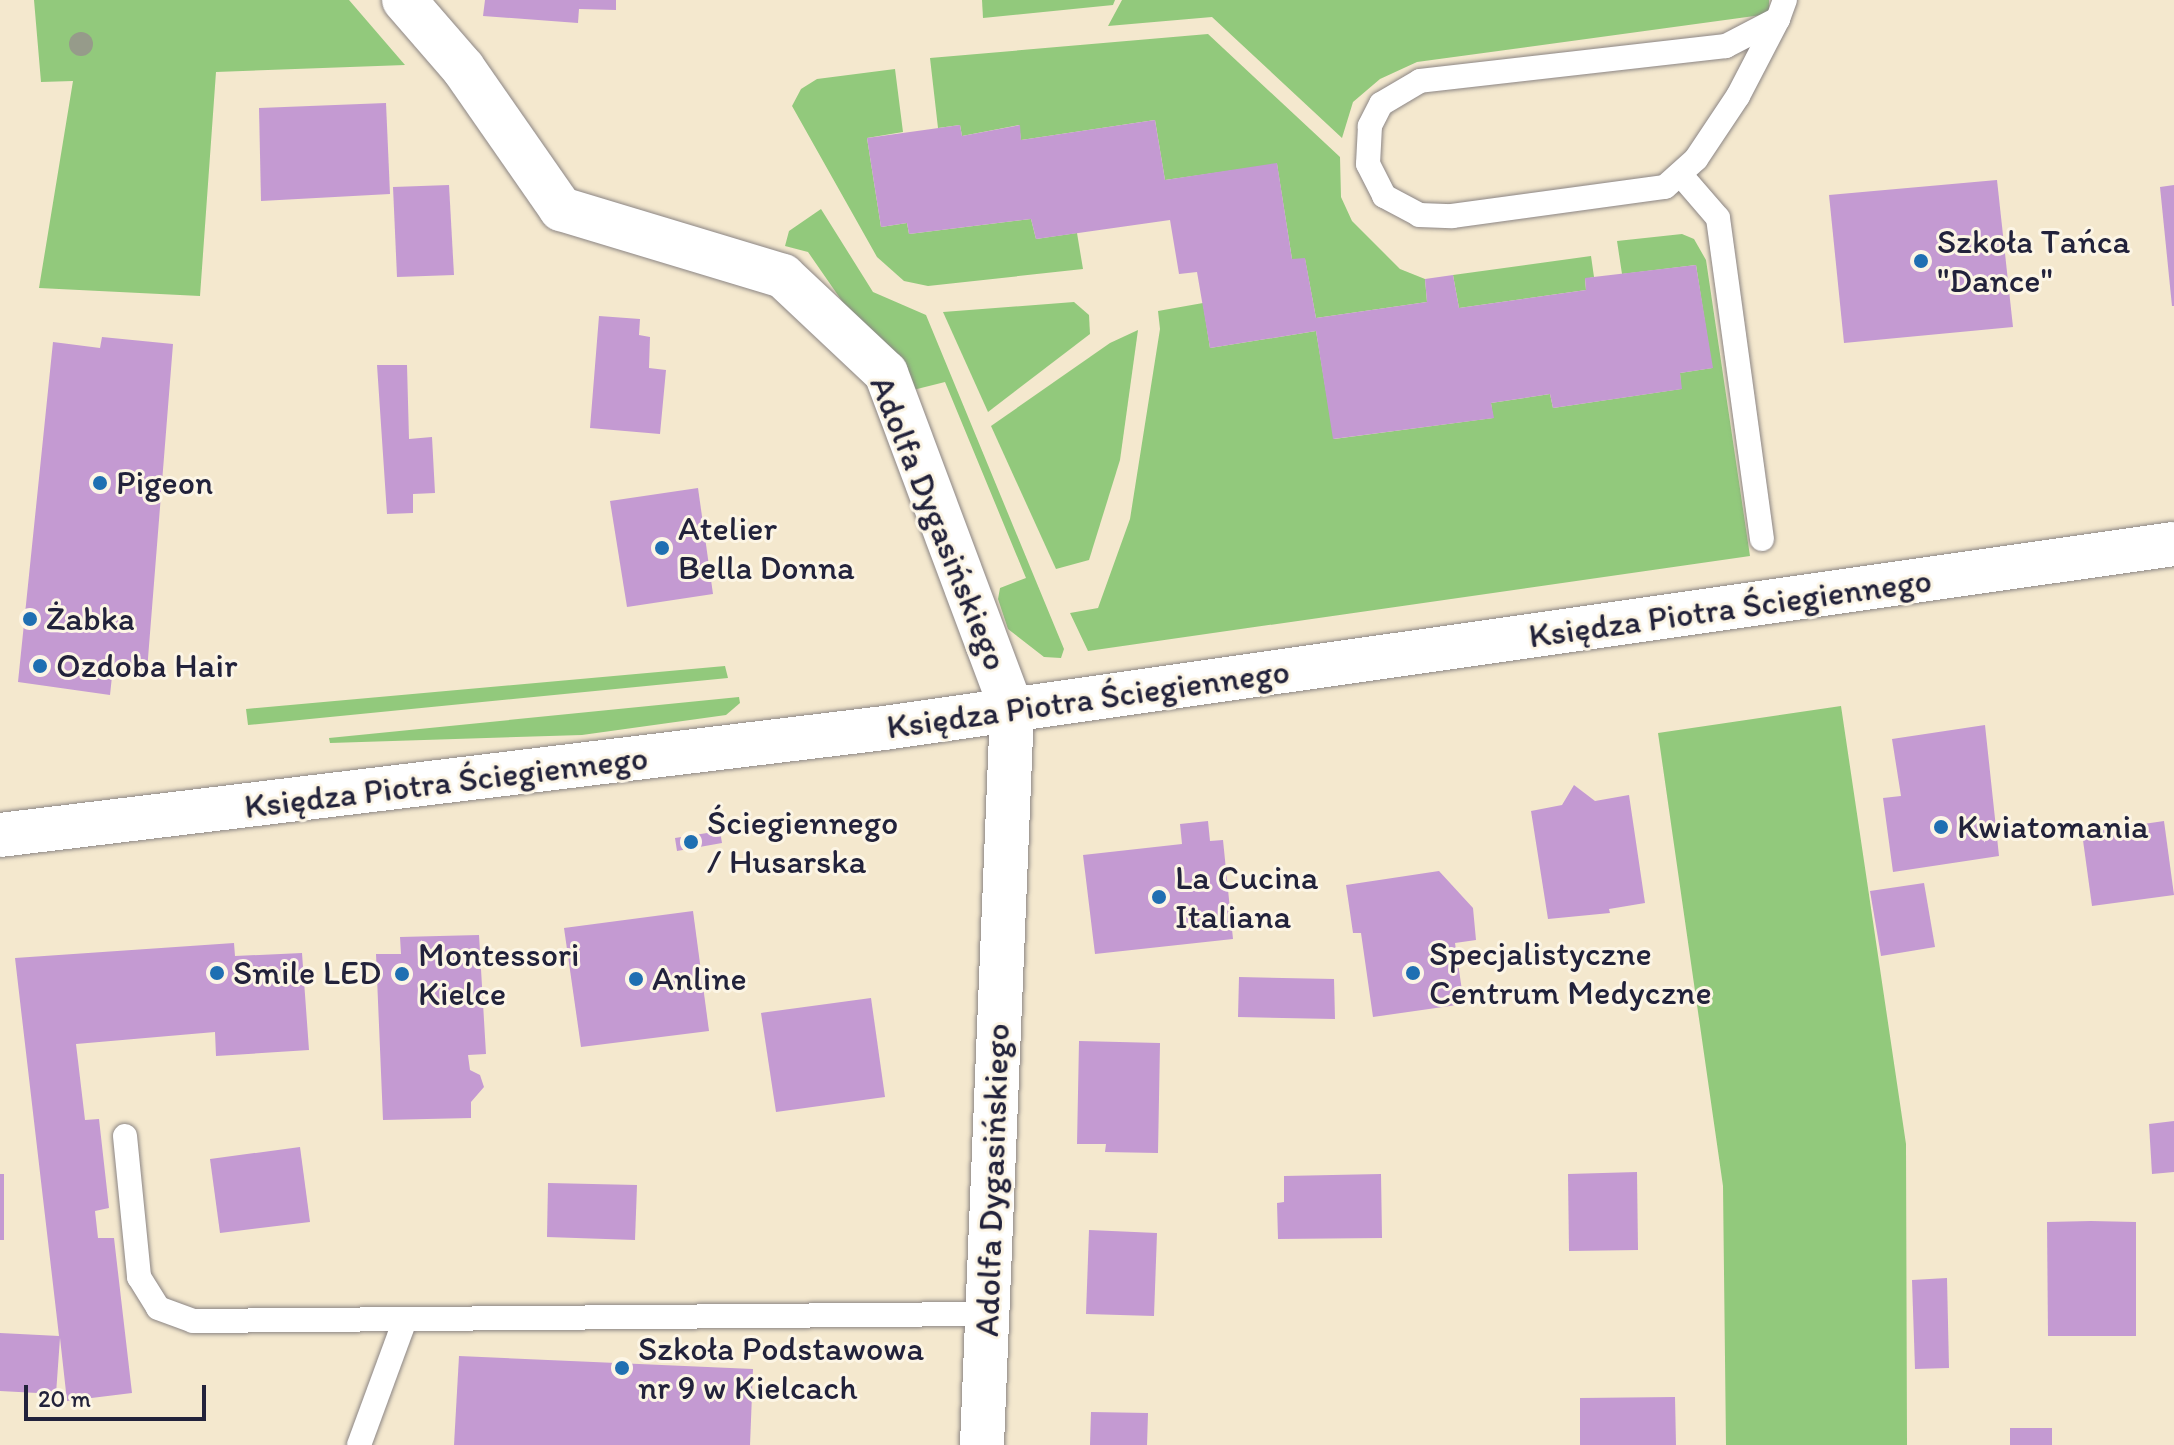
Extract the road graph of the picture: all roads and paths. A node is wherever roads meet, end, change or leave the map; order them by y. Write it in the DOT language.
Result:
graph roads {
  1 [pos="404,0"];
  2 [pos="1782,10"];
  3 [pos="1680,174"];
  4 [pos="1762,539"];
  5 [pos="2174,544"];
  6 [pos="1012,710"];
  7 [pos="0,835"];
  8 [pos="125,1136"];
  9 [pos="987,1314"];
  10 [pos="405,1320"];
  11 [pos="359,1445"];
  12 [pos="982,1445"];
  1 -- 6 [label="street, Adolfa Dygasińskiego"];
  2 -- 3 [label="lane"];
  2 -- 3 [label="lane"];
  3 -- 4 [label="lane"];
  5 -- 6 [label="street, Księdza Piotra Ściegiennego"];
  6 -- 7 [label="street, Księdza Piotra Ściegiennego"];
  6 -- 9 [label="street, Adolfa Dygasińskiego"];
  8 -- 10 [label="lane"];
  9 -- 10 [label="lane"];
  9 -- 12 [label="street, Adolfa Dygasińskiego"];
  10 -- 11 [label="lane"];
}
